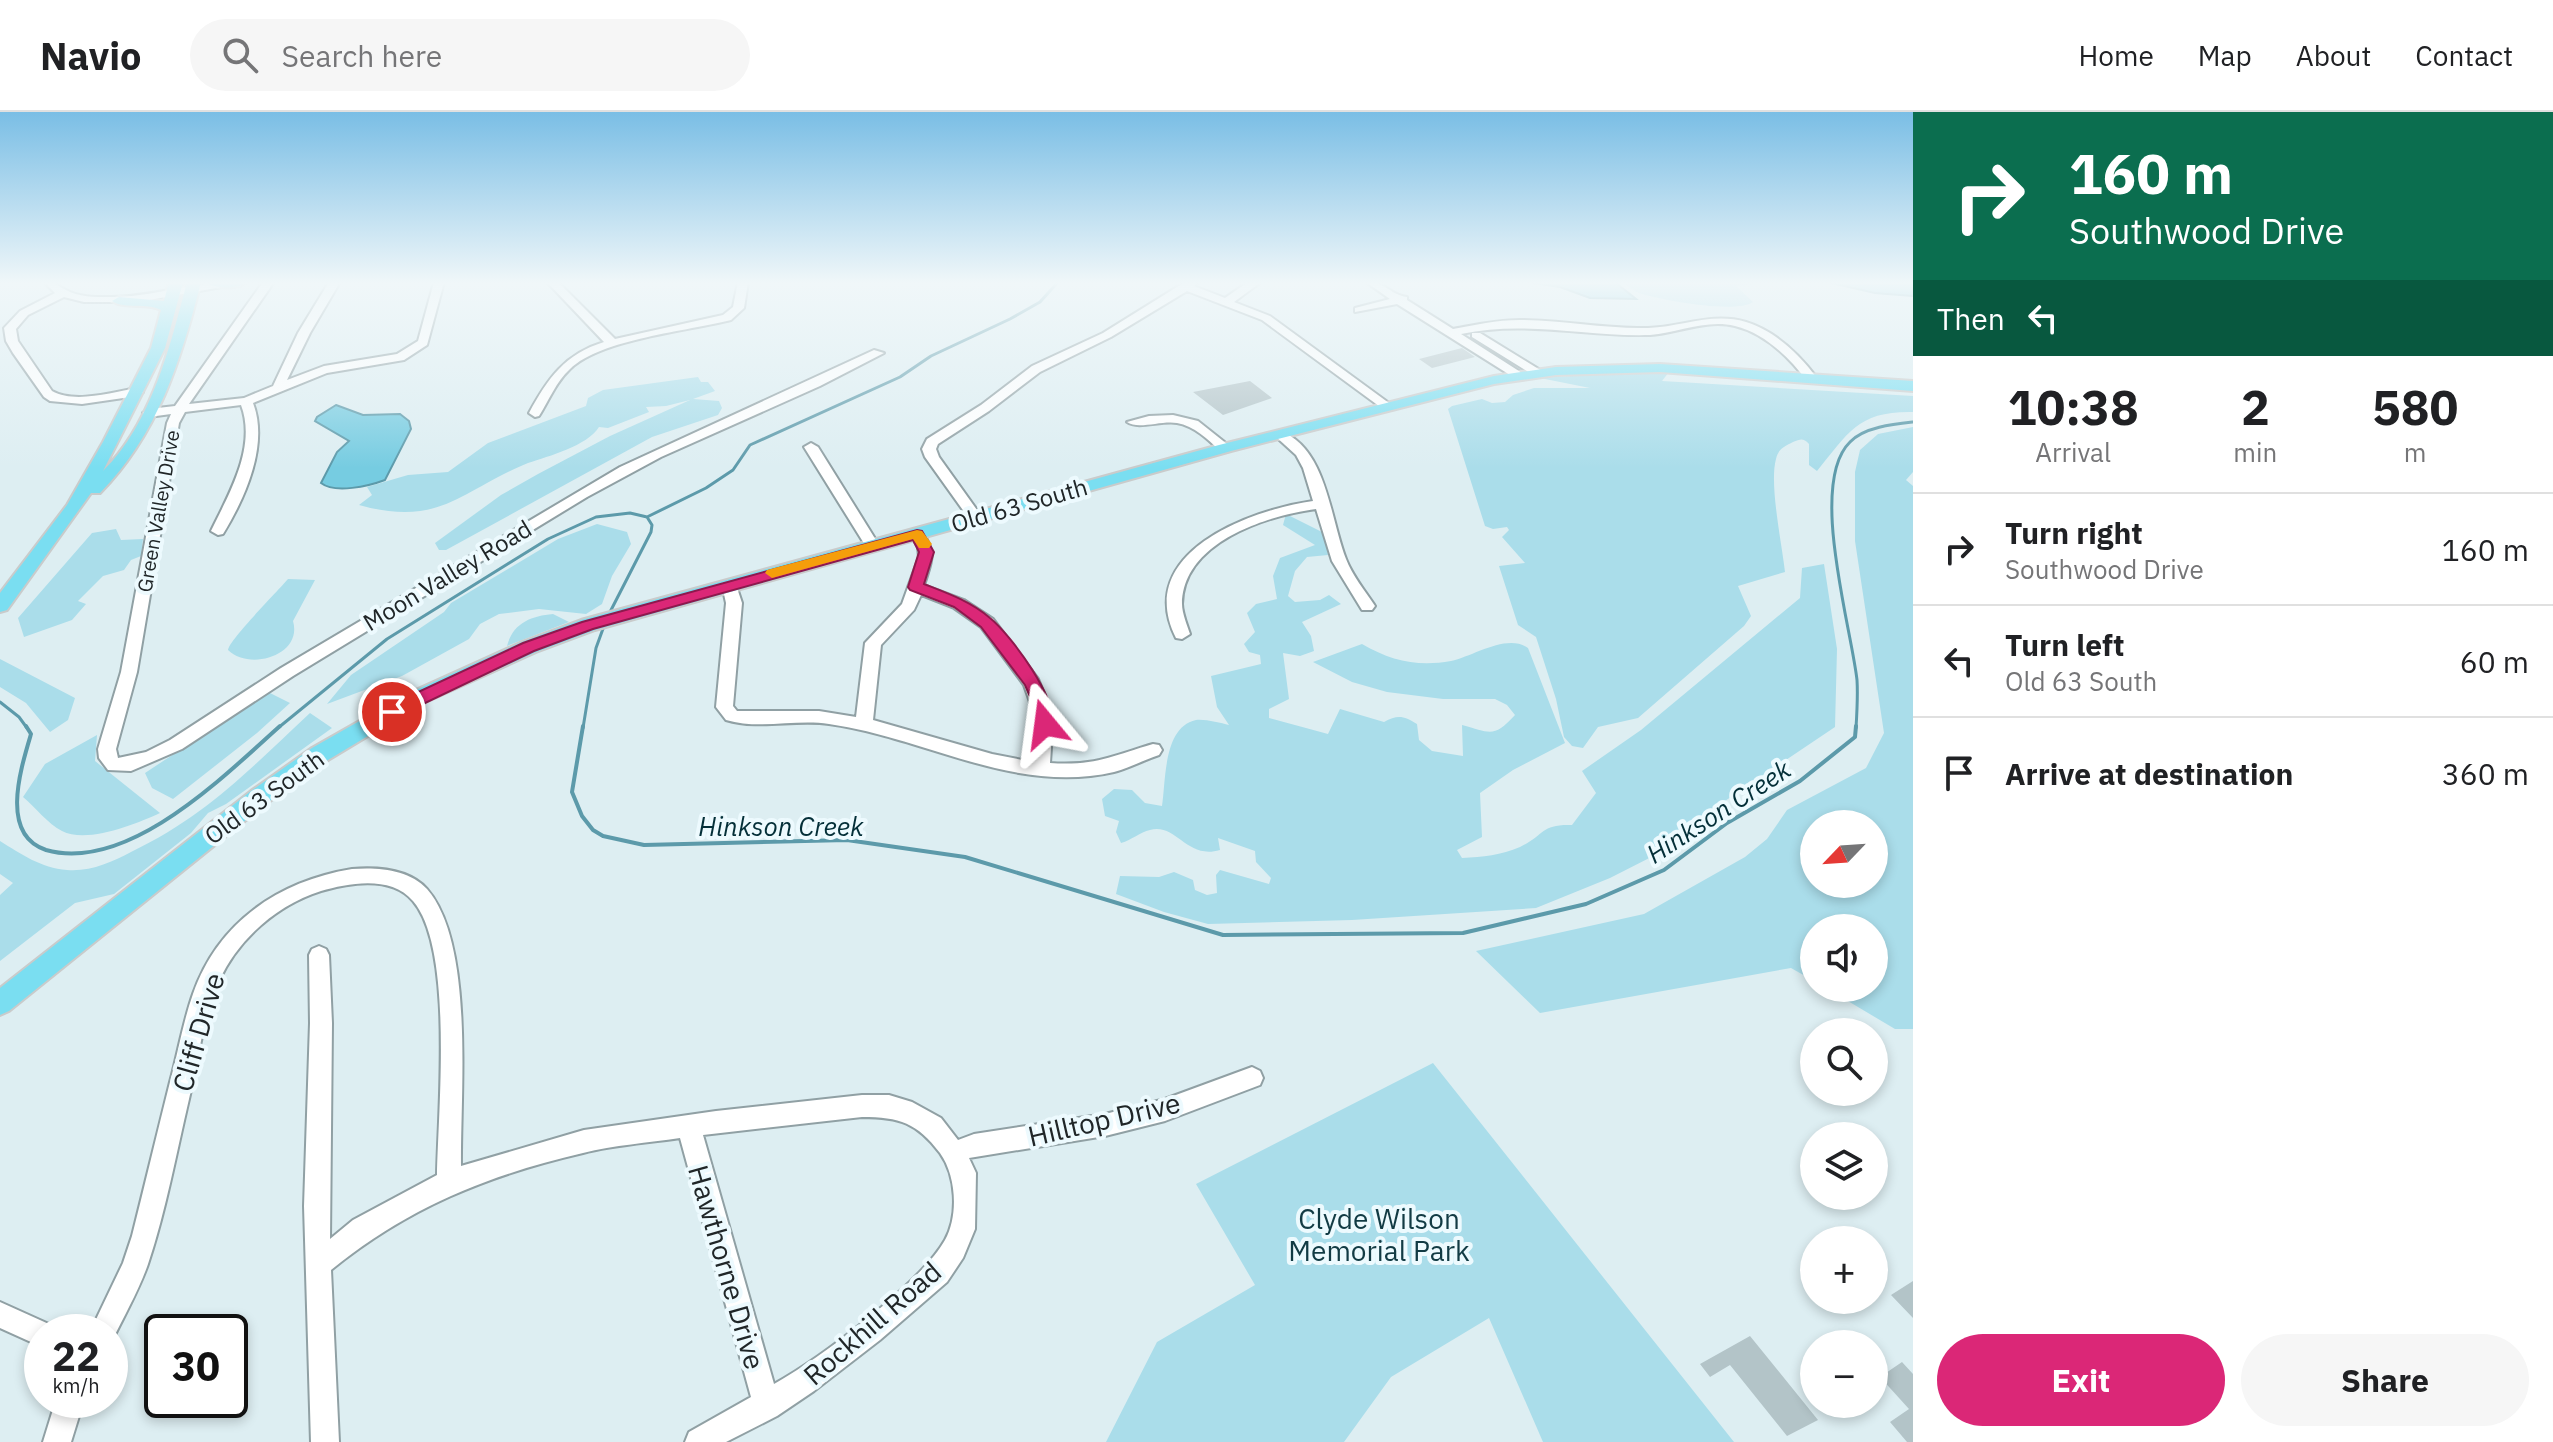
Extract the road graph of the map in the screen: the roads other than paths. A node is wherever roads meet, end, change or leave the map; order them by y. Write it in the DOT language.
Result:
graph roads {
  1 [pos="14,344"];
  2 [pos="159,344"];
  3 [pos="175,344"];
  4 [pos="226,344"];
  5 [pos="299,344"];
  6 [pos="422,344"];
  7 [pos="608,344"];
  8 [pos="1088,344"];
  9 [pos="1302,344"];
  10 [pos="1468,344"];
  11 [pos="1491,344"];
  12 [pos="1775,344"];
  13 [pos="878,353"];
  14 [pos="1539,373"];
  15 [pos="1518,376"];
  16 [pos="1811,378"];
  17 [pos="279,385"];
  18 [pos="1913,386"];
  19 [pos="137,392"];
  20 [pos="246,401"];
  21 [pos="1387,406"];
  22 [pos="180,410"];
  23 [pos="149,413"];
  24 [pos="535,413"];
  25 [pos="1133,422"];
  26 [pos="1280,435"];
  27 [pos="811,447"];
  28 [pos="1225,448"];
  29 [pos="116,464"];
  30 [pos="1321,504"];
  31 [pos="75,506"];
  32 [pos="975,517"];
  33 [pos="218,531"];
  34 [pos="917,534"];
  35 [pos="872,545"];
  36 [pos="730,585"];
  37 [pos="915,587"];
  38 [pos="0,606"];
  39 [pos="1367,606"];
  40 [pos="1182,634"];
  41 [pos="129,672"];
  42 [pos="864,724"];
  43 [pos="1153,750"];
  44 [pos="1041,770"];
  45 [pos="319,955"];
  46 [pos="0,1003"];
  47 [pos="1252,1078"];
  48 [pos="690,1127"];
  49 [pos="954,1153"];
  50 [pos="449,1182"];
  51 [pos="317,1265"];
  52 [pos="112,1314"];
  53 [pos="0,1315"];
  54 [pos="24,1326"];
  55 [pos="767,1406"];
  56 [pos="64,1418"];
  57 [pos="57,1442"];
  58 [pos="325,1442"];
  59 [pos="699,1442"];
  1 -- 19 [label="street"];
  2 -- 19 [label="main road"];
  3 -- 23 [label="main road"];
  4 -- 22 [label="street, Green Valley Drive"];
  5 -- 17 [label="street"];
  6 -- 17 [label="street"];
  7 -- 24 [label="street"];
  8 -- 32 [label="street"];
  9 -- 21 [label="street"];
  10 -- 15 [label="street"];
  11 -- 14 [label="street"];
  12 -- 16 [label="street"];
  13 -- 41 [label="street, Moon Valley Road"];
  14 -- 15 [label="main road, Old 63 South"];
  14 -- 16 [label="main road, Old 63 South"];
  15 -- 21 [label="main road, Old 63 South"];
  16 -- 18 [label="main road, Old 63 South"];
  17 -- 20 [label="street"];
  19 -- 29 [label="main road"];
  19 -- 31 [label="main road"];
  20 -- 22 [label="street"];
  20 -- 33 [label="street"];
  21 -- 26 [label="main road, Old 63 South"];
  22 -- 23 [label="street"];
  22 -- 41 [label="street, Green Valley Drive"];
  23 -- 29 [label="main road"];
  25 -- 28 [label="street"];
  26 -- 28 [label="main road, Old 63 South"];
  26 -- 30 [label="street"];
  27 -- 35 [label="street"];
  28 -- 32 [label="main road, Old 63 South"];
  29 -- 31 [label="main road"];
  30 -- 39 [label="street"];
  30 -- 40 [label="street"];
  31 -- 38 [label="main road"];
  32 -- 34 [label="main road, Old 63 South"];
  34 -- 35 [label="main road, Old 63 South"];
  34 -- 37 [label="street"];
  35 -- 36 [label="main road, Old 63 South"];
  36 -- 42 [label="street"];
  36 -- 46 [label="main road, Old 63 South"];
  37 -- 42 [label="street"];
  37 -- 44 [label="street"];
  42 -- 44 [label="street"];
  43 -- 44 [label="street"];
  45 -- 51 [label="street"];
  47 -- 49 [label="street, Hilltop Drive"];
  48 -- 49 [label="street"];
  48 -- 50 [label="street"];
  48 -- 55 [label="street, Hawthorne Drive"];
  49 -- 55 [label="street, Rockhill Road"];
  50 -- 51 [label="street"];
  50 -- 52 [label="street, Cliff Drive"];
  51 -- 58 [label="street"];
  53 -- 54 [label="street"];
  55 -- 59 [label="street, Rockhill Road"];
  56 -- 57 [label="street"];
}
